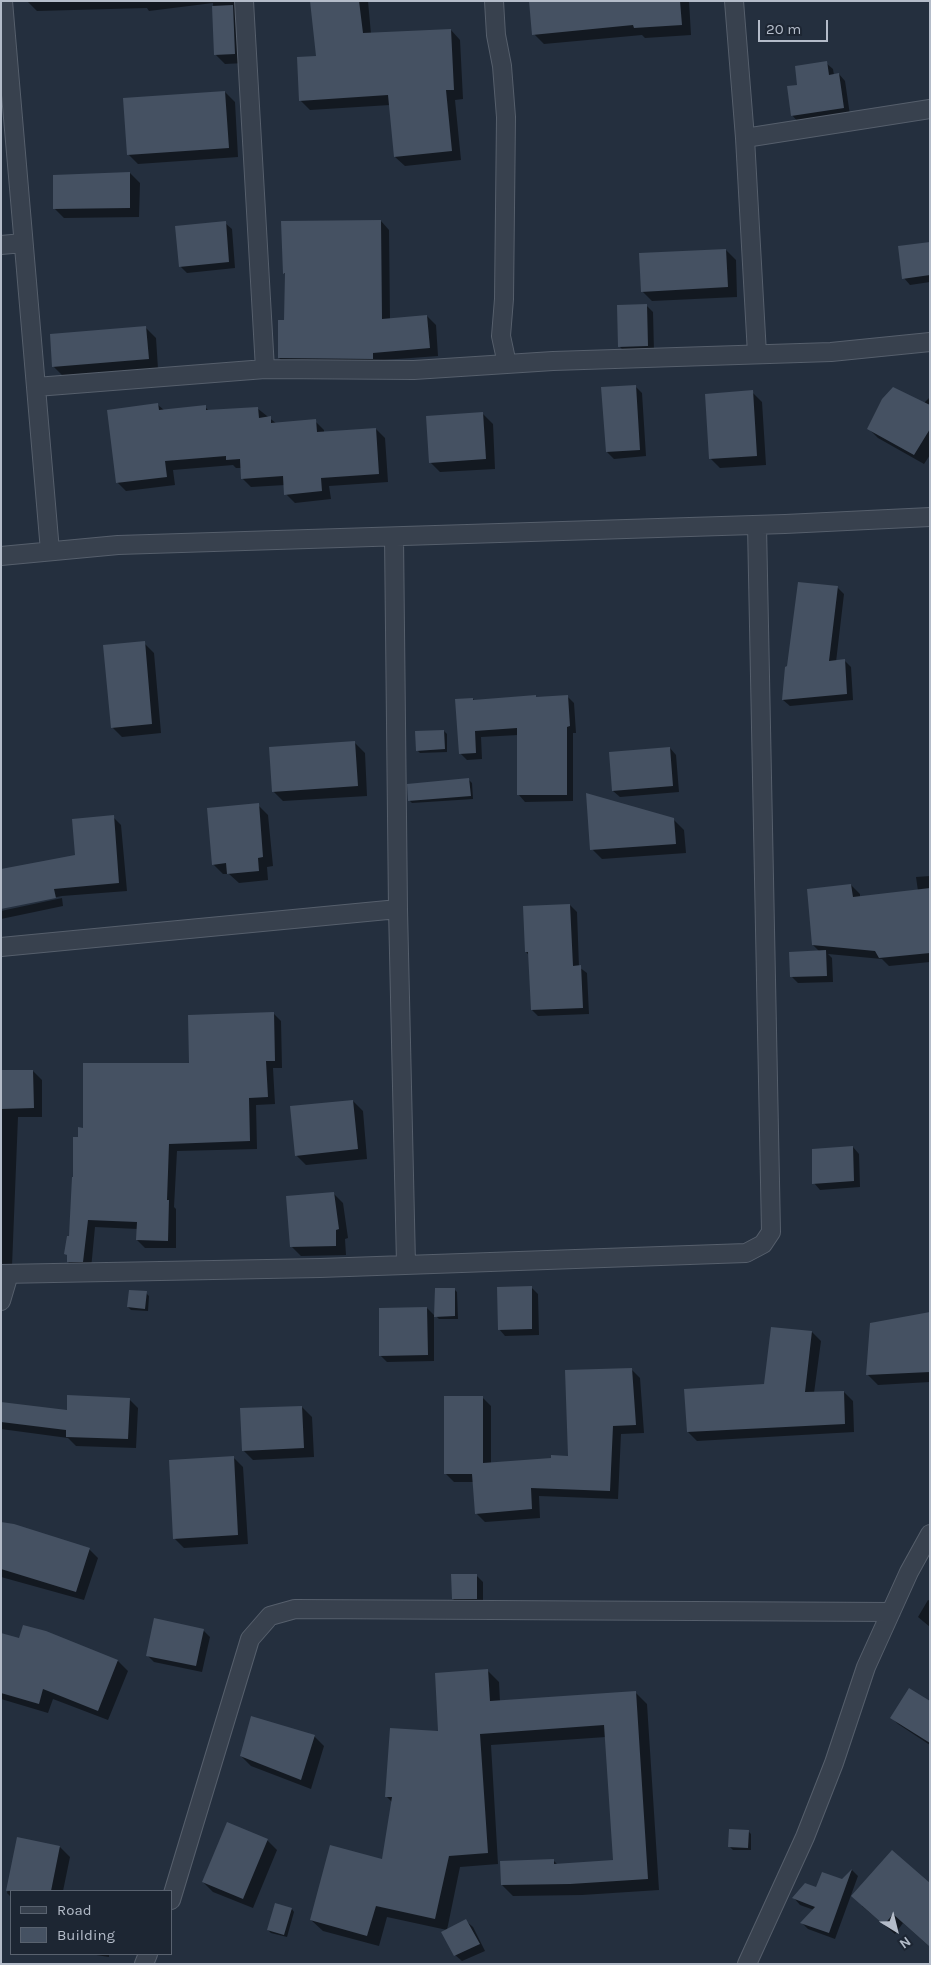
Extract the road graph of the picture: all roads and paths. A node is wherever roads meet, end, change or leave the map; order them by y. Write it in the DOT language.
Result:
graph roads {
  1 [pos="3,1"];
  2 [pos="244,1"];
  3 [pos="494,1"];
  4 [pos="734,1"];
  5 [pos="930,109"];
  6 [pos="745,138"];
  7 [pos="23,243"];
  8 [pos="1,245"];
  9 [pos="930,342"];
  10 [pos="758,354"];
  11 [pos="508,364"];
  12 [pos="265,369"];
  13 [pos="36,387"];
  14 [pos="930,517"];
  15 [pos="757,525"];
  16 [pos="394,537"];
  17 [pos="50,552"];
  18 [pos="1,556"];
  19 [pos="398,909"];
  20 [pos="1,947"];
  21 [pos="406,1264"];
  22 [pos="5,1274"];
  23 [pos="1,1301"];
  24 [pos="930,1534"];
  25 [pos="890,1612"];
  26 [pos="172,1897"];
  27 [pos="747,1964"];
  1 -- 7 [label="street"];
  2 -- 12 [label="street"];
  3 -- 11 [label="street"];
  4 -- 6 [label="street"];
  5 -- 6 [label="street"];
  6 -- 10 [label="street"];
  7 -- 8 [label="street"];
  7 -- 13 [label="street"];
  9 -- 10 [label="street"];
  10 -- 11 [label="street"];
  11 -- 12 [label="street"];
  12 -- 13 [label="street"];
  13 -- 17 [label="street"];
  14 -- 15 [label="street"];
  15 -- 16 [label="street"];
  15 -- 21 [label="street"];
  16 -- 17 [label="street"];
  16 -- 19 [label="street"];
  17 -- 18 [label="street"];
  19 -- 20 [label="street"];
  19 -- 21 [label="street"];
  21 -- 22 [label="street"];
  22 -- 23 [label="street"];
  24 -- 25 [label="street"];
  25 -- 26 [label="street"];
  25 -- 27 [label="street"];
}
